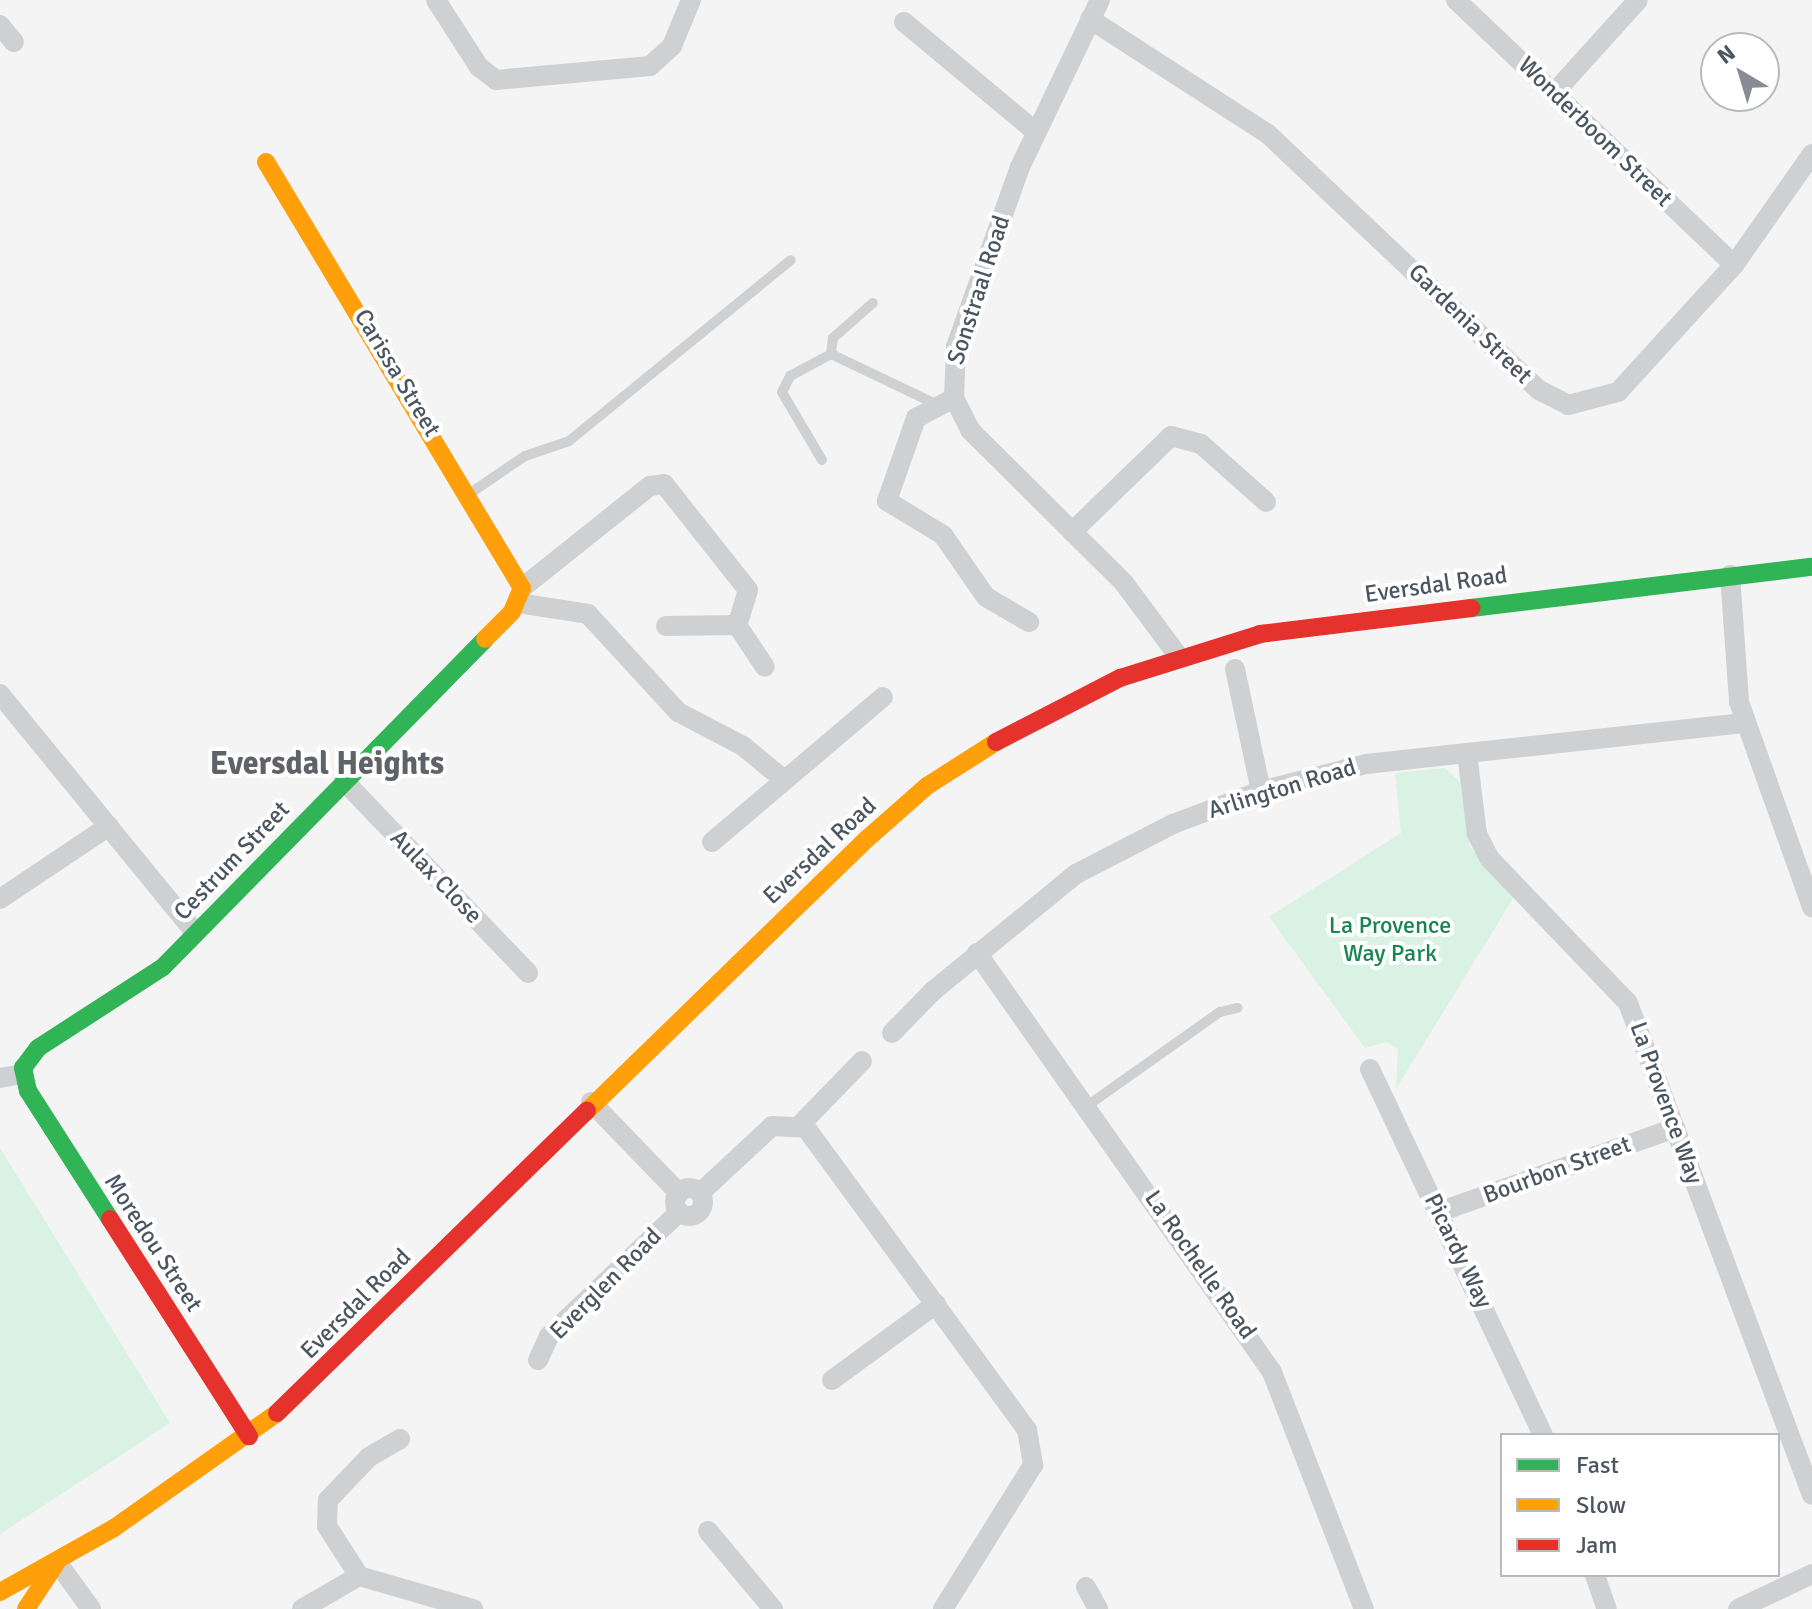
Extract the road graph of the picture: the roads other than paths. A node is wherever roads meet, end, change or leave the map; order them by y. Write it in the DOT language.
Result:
graph roads {
  1 [pos="436,0"];
  2 [pos="691,0"];
  3 [pos="1100,0"];
  4 [pos="1456,0"];
  5 [pos="1638,0"];
  6 [pos="1090,19"];
  7 [pos="904,22"];
  8 [pos="0,25"];
  9 [pos="14,42"];
  10 [pos="1554,93"];
  11 [pos="1035,131"];
  12 [pos="1812,154"];
  13 [pos="266,162"];
  14 [pos="791,260"];
  15 [pos="1734,265"];
  16 [pos="873,303"];
  17 [pos="831,354"];
  18 [pos="945,401"];
  19 [pos="822,460"];
  20 [pos="469,494"];
  21 [pos="1266,502"];
  22 [pos="1072,532"];
  23 [pos="1812,567"];
  24 [pos="1730,575"];
  25 [pos="520,596"];
  26 [pos="1029,622"];
  27 [pos="737,625"];
  28 [pos="666,626"];
  29 [pos="1179,657"];
  30 [pos="765,667"];
  31 [pos="1235,669"];
  32 [pos="0,694"];
  33 [pos="883,697"];
  34 [pos="1744,723"];
  35 [pos="1467,753"];
  36 [pos="783,779"];
  37 [pos="344,781"];
  38 [pos="1261,791"];
  39 [pos="109,826"];
  40 [pos="712,842"];
  41 [pos="0,899"];
  42 [pos="1812,907"];
  43 [pos="195,932"];
  44 [pos="977,953"];
  45 [pos="528,973"];
  46 [pos="1238,1008"];
  47 [pos="892,1033"];
  48 [pos="862,1061"];
  49 [pos="1370,1069"];
  50 [pos="23,1074"];
  51 [pos="0,1078"];
  52 [pos="591,1102"];
  53 [pos="1087,1106"];
  54 [pos="800,1125"];
  55 [pos="1675,1128"];
  56 [pos="686,1199"];
  57 [pos="1439,1212"];
  58 [pos="936,1304"];
  59 [pos="538,1360"];
  60 [pos="832,1380"];
  61 [pos="1542,1433"];
  62 [pos="249,1436"];
  63 [pos="400,1439"];
  64 [pos="1812,1495"];
  65 [pos="708,1531"];
  66 [pos="57,1562"];
  67 [pos="1812,1574"];
  68 [pos="359,1576"];
  69 [pos="1596,1577"];
  70 [pos="1086,1587"];
  71 [pos="0,1592"];
  72 [pos="26,1609"];
  73 [pos="91,1609"];
  74 [pos="302,1609"];
  75 [pos="473,1609"];
  76 [pos="773,1609"];
  77 [pos="943,1609"];
  78 [pos="1098,1609"];
  79 [pos="1364,1609"];
  80 [pos="1607,1609"];
  81 [pos="1738,1609"];
  1 -- 2 [label="street"];
  3 -- 6 [label="street, Sonstraal Road"];
  4 -- 10 [label="street, Wonderboom Street"];
  5 -- 10 [label="street"];
  6 -- 11 [label="street, Sonstraal Road"];
  6 -- 15 [label="street, Gardenia Street"];
  7 -- 11 [label="street"];
  8 -- 9 [label="street"];
  10 -- 15 [label="street, Wonderboom Street"];
  11 -- 18 [label="street, Sonstraal Road"];
  12 -- 15 [label="street, Gardenia Street"];
  13 -- 20 [label="street, Carissa Street"];
  14 -- 20 [label="lane"];
  16 -- 17 [label="lane"];
  17 -- 18 [label="lane"];
  17 -- 19 [label="lane"];
  18 -- 22 [label="street, Sonstraal Road"];
  18 -- 26 [label="street"];
  20 -- 25 [label="street, Carissa Street"];
  21 -- 22 [label="street"];
  22 -- 29 [label="street, Sonstraal Road"];
  23 -- 24 [label="street, Eversdal Road"];
  24 -- 29 [label="street, Eversdal Road"];
  24 -- 34 [label="street"];
  25 -- 27 [label="street"];
  25 -- 36 [label="street"];
  25 -- 37 [label="street, Cestrum Street"];
  27 -- 28 [label="street"];
  27 -- 30 [label="street"];
  29 -- 52 [label="street, Eversdal Road"];
  31 -- 38 [label="street"];
  32 -- 39 [label="street"];
  33 -- 36 [label="street"];
  34 -- 35 [label="street, Arlington Road"];
  34 -- 42 [label="street"];
  35 -- 38 [label="street, Arlington Road"];
  35 -- 55 [label="street, La Provence Way"];
  36 -- 40 [label="street"];
  37 -- 43 [label="street, Cestrum Street"];
  37 -- 45 [label="street, Aulax Close"];
  38 -- 44 [label="street, Arlington Road"];
  39 -- 41 [label="street"];
  39 -- 43 [label="street"];
  43 -- 50 [label="street, Cestrum Street"];
  44 -- 47 [label="street, Arlington Road"];
  44 -- 53 [label="street, La Rochelle Road"];
  46 -- 53 [label="lane"];
  48 -- 54 [label="street"];
  49 -- 57 [label="street, Picardy Way"];
  50 -- 51 [label="street"];
  50 -- 62 [label="street, Moredou Street"];
  52 -- 56 [label="street"];
  52 -- 62 [label="street, Eversdal Road"];
  53 -- 79 [label="street, La Rochelle Road"];
  54 -- 56 [label="street, Everglen Road"];
  54 -- 58 [label="street"];
  55 -- 57 [label="street, Bourbon Street"];
  55 -- 64 [label="street, La Provence Way"];
  56 -- 59 [label="street, Everglen Road"];
  57 -- 61 [label="street, Picardy Way"];
  58 -- 60 [label="street"];
  58 -- 77 [label="street"];
  62 -- 66 [label="street, Eversdal Road"];
  63 -- 68 [label="street"];
  65 -- 76 [label="street"];
  66 -- 71 [label="street, Eversdal Road"];
  66 -- 72 [label="street, Eversdal Road"];
  66 -- 73 [label="street"];
  67 -- 81 [label="street"];
  68 -- 74 [label="street"];
  68 -- 75 [label="street"];
  69 -- 80 [label="street"];
  70 -- 78 [label="street"];
}
